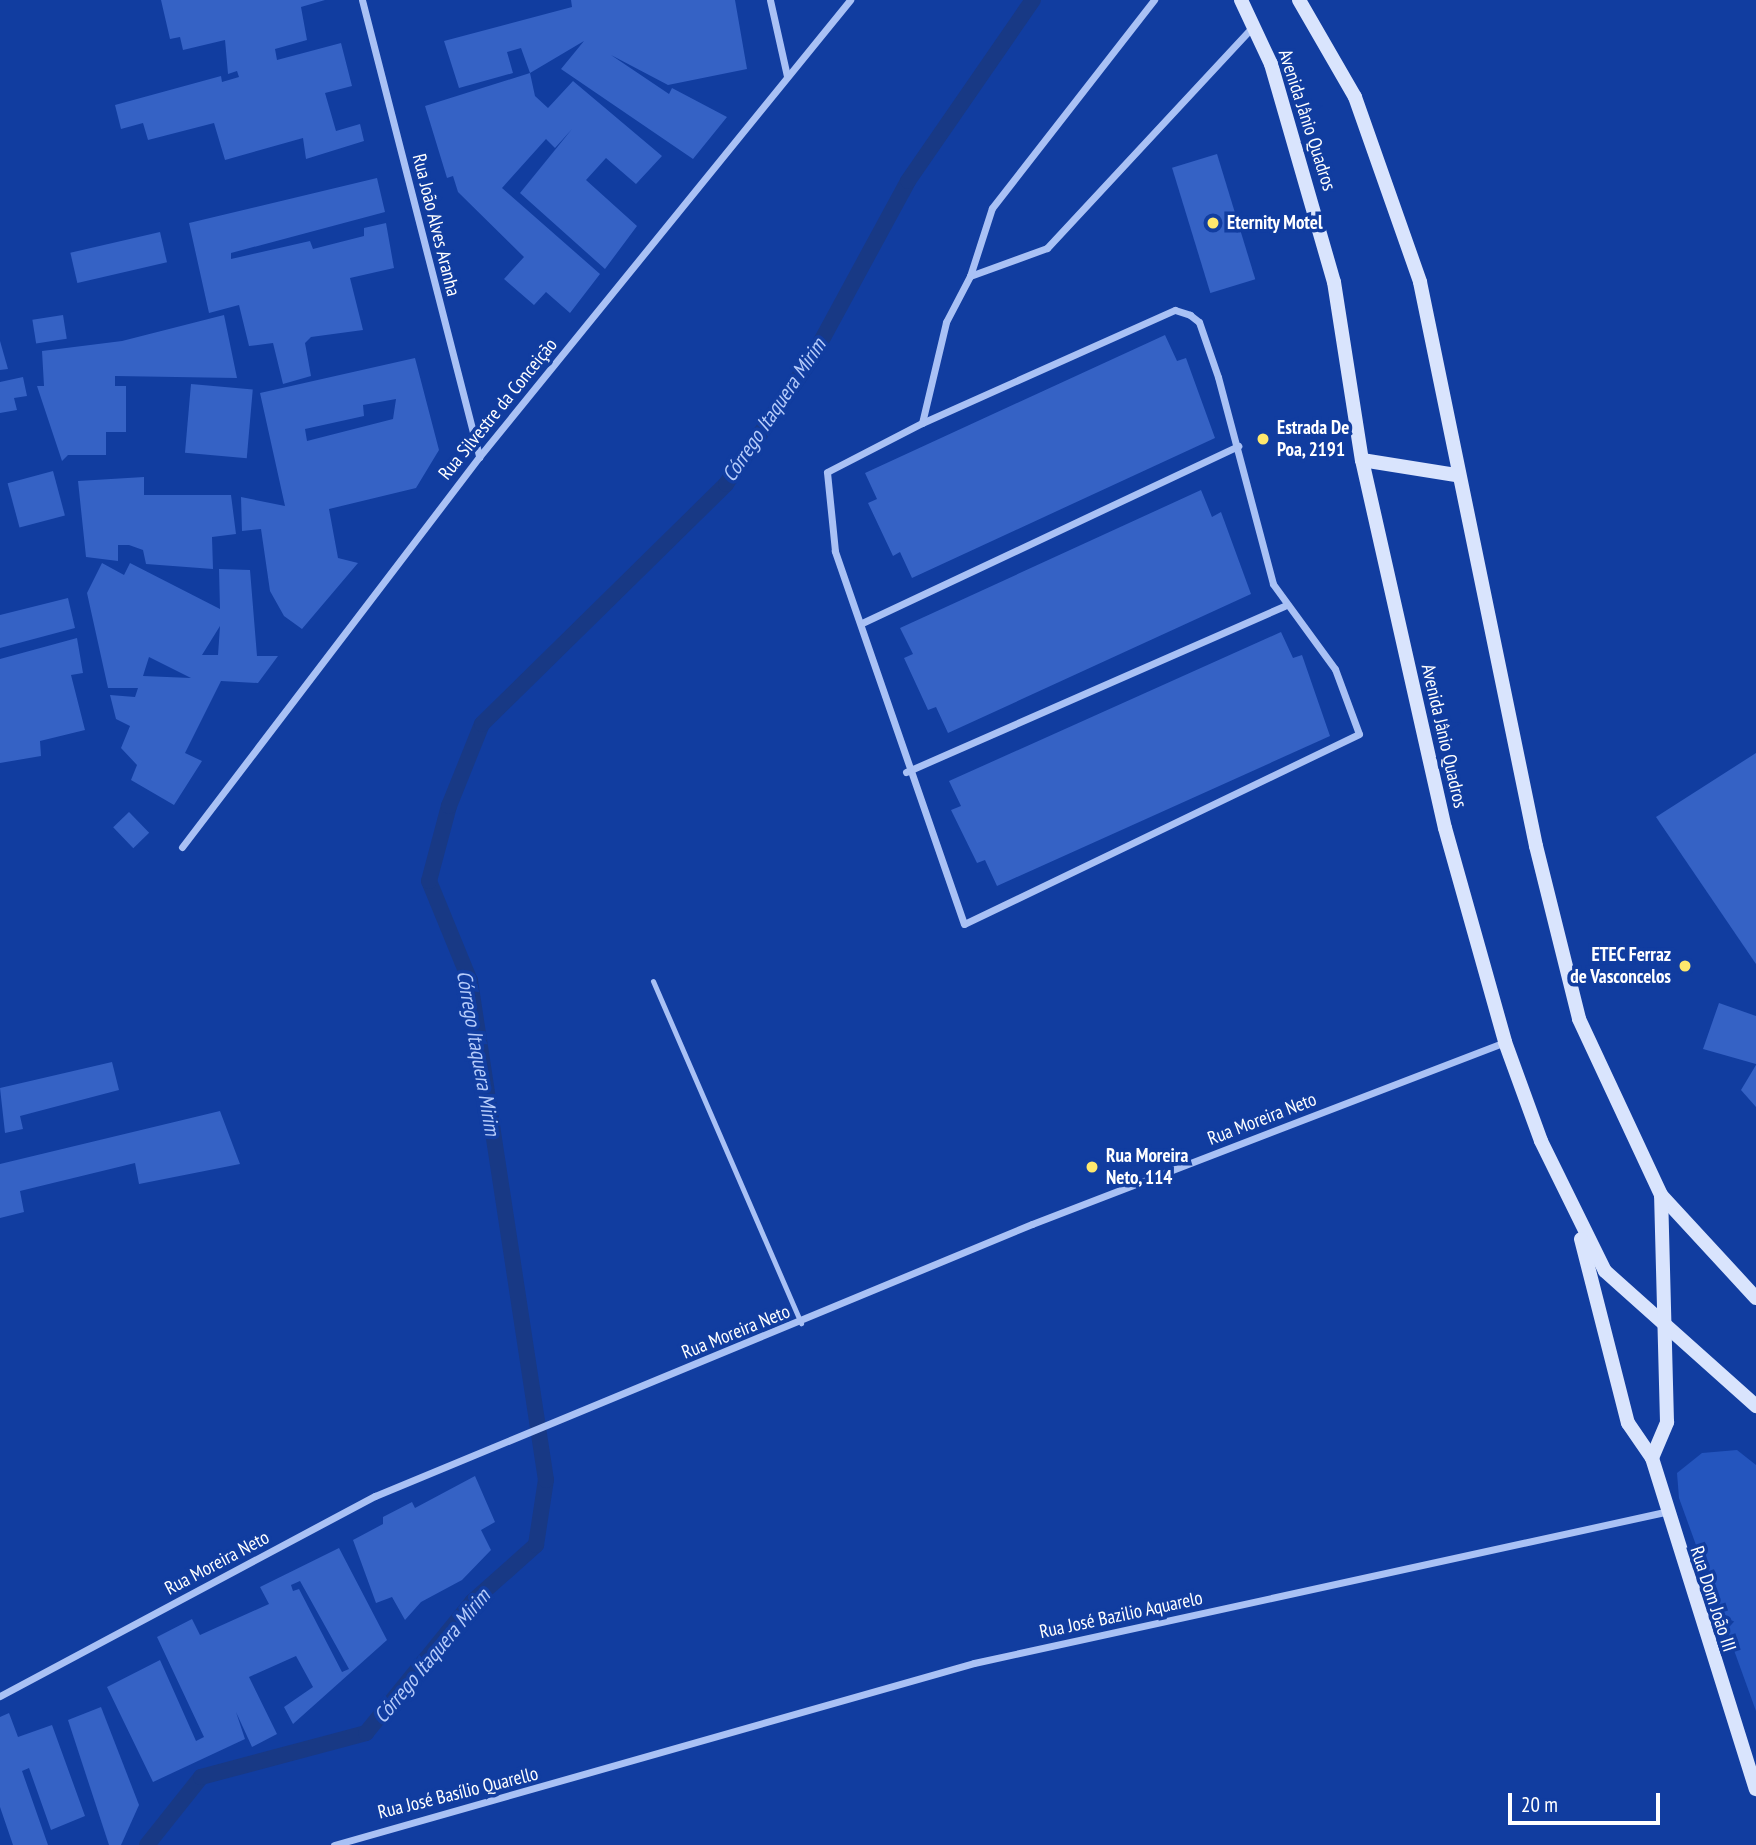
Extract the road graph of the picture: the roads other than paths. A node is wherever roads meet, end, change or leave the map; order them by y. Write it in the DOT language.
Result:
graph roads {
  1 [pos="362,0"];
  2 [pos="769,0"];
  3 [pos="850,0"];
  4 [pos="1154,0"];
  5 [pos="1241,0"];
  6 [pos="1299,0"];
  7 [pos="1253,25"];
  8 [pos="787,76"];
  9 [pos="970,276"];
  10 [pos="922,423"];
  11 [pos="1238,446"];
  12 [pos="479,457"];
  13 [pos="1362,460"];
  14 [pos="1457,475"];
  15 [pos="1284,606"];
  16 [pos="862,624"];
  17 [pos="906,772"];
  18 [pos="182,847"];
  19 [pos="653,981"];
  20 [pos="1505,1042"];
  21 [pos="1661,1195"];
  22 [pos="1577,1225"];
  23 [pos="1756,1298"];
  24 [pos="801,1323"];
  25 [pos="1666,1331"];
  26 [pos="1756,1406"];
  27 [pos="1652,1458"];
  28 [pos="1665,1512"];
  29 [pos="0,1696"];
  30 [pos="592,1777"];
  31 [pos="1756,1789"];
  32 [pos="334,1845"];
  1 -- 12 [label="street, Rua João Alves Aranha"];
  2 -- 8 [label="street"];
  3 -- 8 [label="street, Rua Silvestre da Conceição"];
  4 -- 9 [label="street"];
  5 -- 7 [label="main road, Avenida Jânio Quadros"];
  6 -- 14 [label="main road"];
  7 -- 9 [label="street"];
  7 -- 13 [label="main road, Avenida Jânio Quadros"];
  8 -- 12 [label="street, Rua Silvestre da Conceição"];
  9 -- 10 [label="street"];
  10 -- 11 [label="street"];
  10 -- 16 [label="street"];
  11 -- 15 [label="street"];
  11 -- 16 [label="street"];
  12 -- 18 [label="street, Rua Silvestre da Conceição"];
  13 -- 14 [label="main road"];
  13 -- 20 [label="main road, Avenida Jânio Quadros"];
  14 -- 21 [label="main road"];
  15 -- 17 [label="street"];
  15 -- 17 [label="street"];
  16 -- 17 [label="street"];
  19 -- 24 [label="lane"];
  20 -- 22 [label="main road, Avenida Jânio Quadros"];
  20 -- 24 [label="street, Rua Moreira Neto"];
  21 -- 23 [label="main road"];
  21 -- 25 [label="main road"];
  22 -- 25 [label="main road, Avenida Jânio Quadros"];
  22 -- 27 [label="main road, Rua Dom João III"];
  24 -- 29 [label="street, Rua Moreira Neto"];
  25 -- 26 [label="main road, Avenida Jânio Quadros"];
  25 -- 27 [label="main road"];
  27 -- 28 [label="main road, Rua Dom João III"];
  28 -- 30 [label="street, Rua José Bazilio Aquarelo"];
  28 -- 31 [label="main road, Rua Dom João III"];
  30 -- 32 [label="street, Rua José Basílio Quarello"];
}
